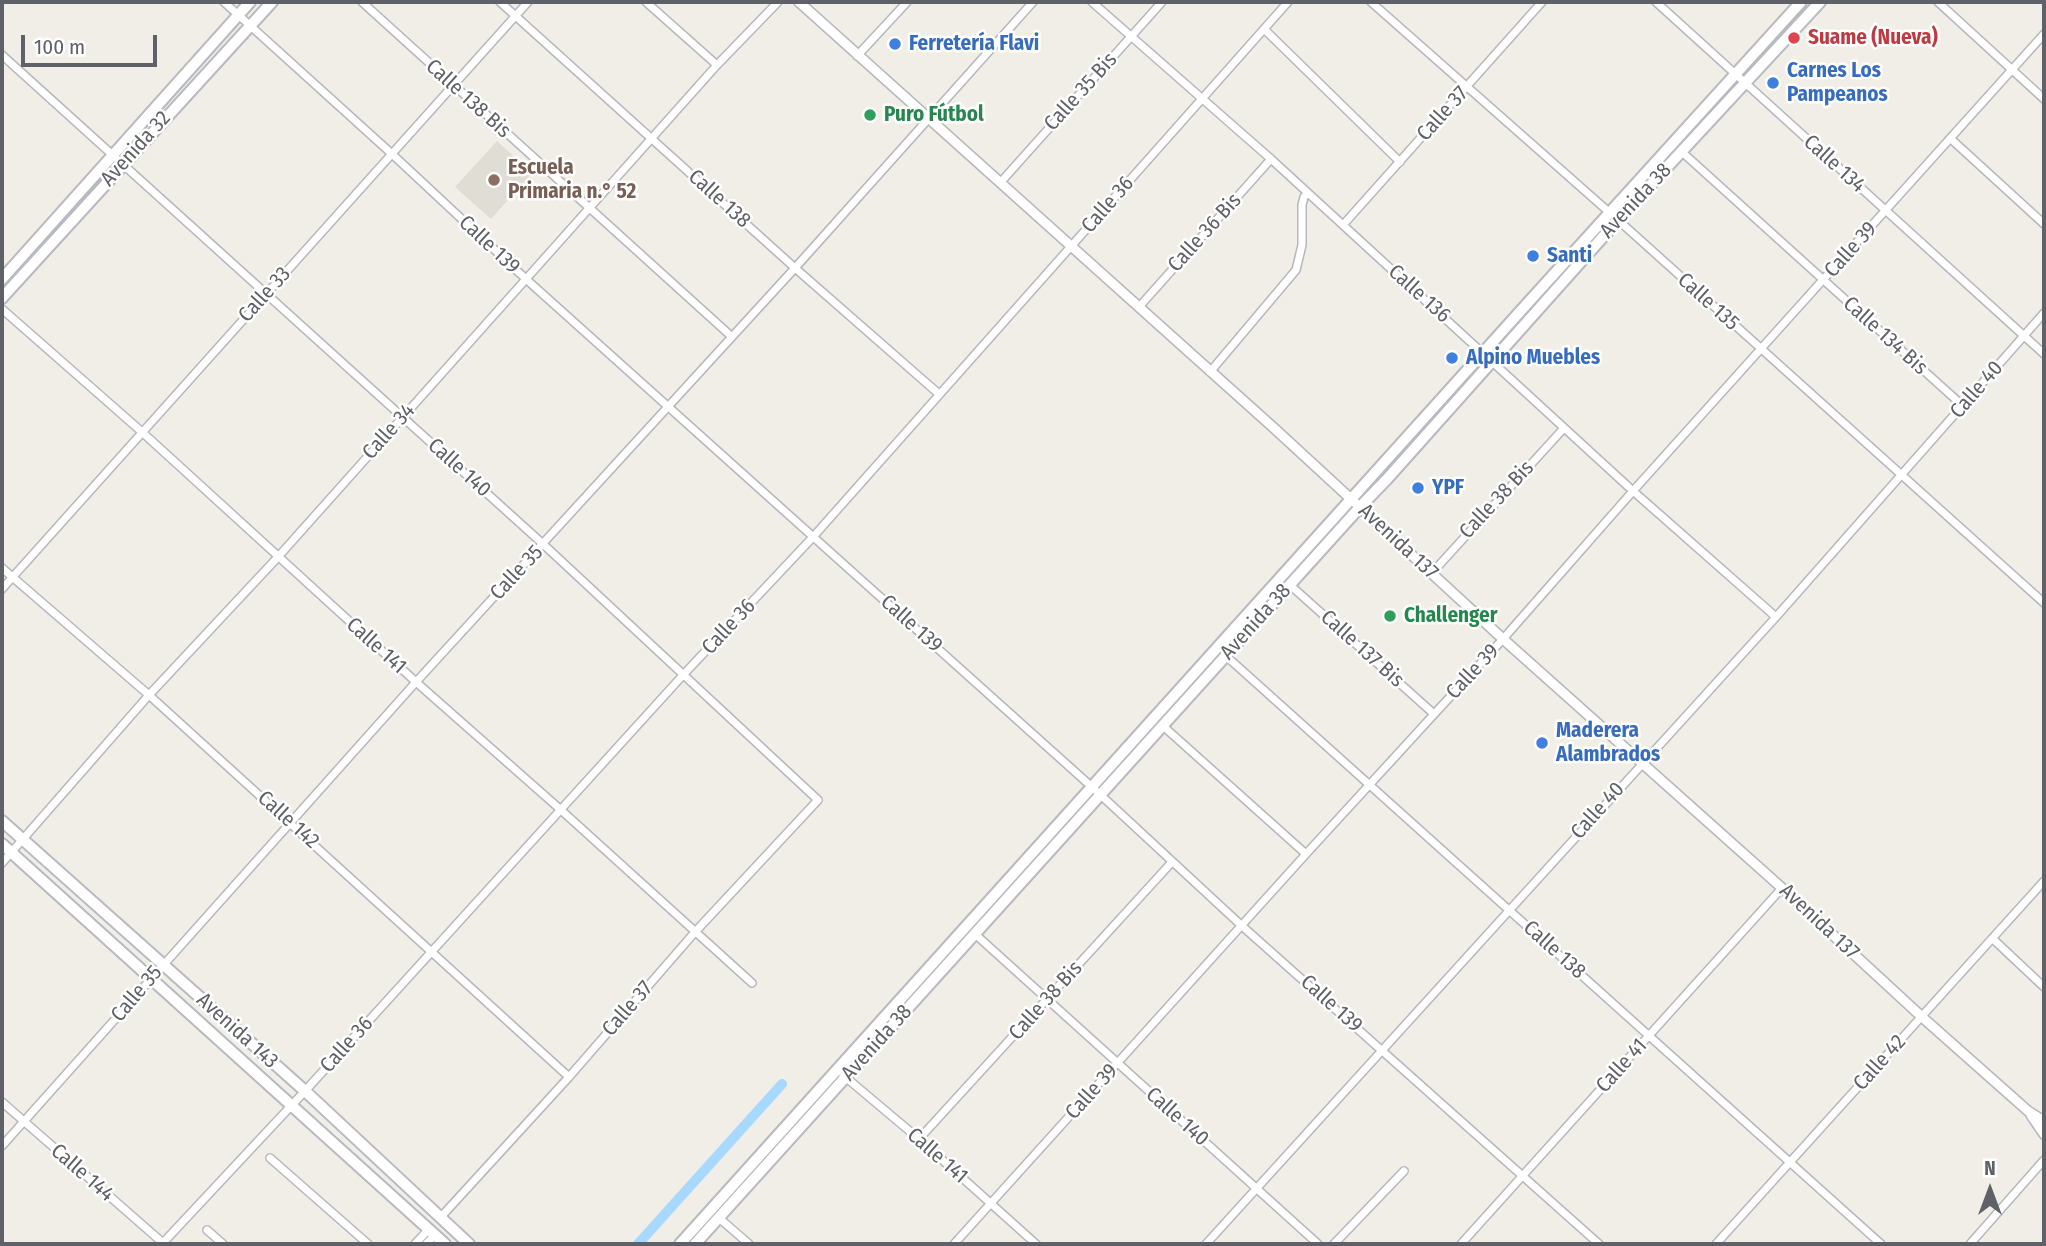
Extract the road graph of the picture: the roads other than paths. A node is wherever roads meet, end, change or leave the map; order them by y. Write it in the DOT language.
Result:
graph roads {
  1 [pos="224,2"];
  2 [pos="250,2"];
  3 [pos="272,2"];
  4 [pos="362,2"];
  5 [pos="500,2"];
  6 [pos="528,2"];
  7 [pos="646,2"];
  8 [pos="778,2"];
  9 [pos="799,2"];
  10 [pos="907,2"];
  11 [pos="1033,2"];
  12 [pos="1092,2"];
  13 [pos="1162,2"];
  14 [pos="1288,2"];
  15 [pos="1371,2"];
  16 [pos="1542,2"];
  17 [pos="1656,2"];
  18 [pos="1801,2"];
  19 [pos="1820,2"];
  20 [pos="1938,2"];
  21 [pos="238,15"];
  22 [pos="516,16"];
  23 [pos="250,25"];
  24 [pos="1264,29"];
  25 [pos="2044,34"];
  26 [pos="1131,36"];
  27 [pos="2,55"];
  28 [pos="857,55"];
  29 [pos="717,65"];
  30 [pos="2013,69"];
  31 [pos="1736,75"];
  32 [pos="1745,83"];
  33 [pos="453,85"];
  34 [pos="1467,88"];
  35 [pos="1202,98"];
  36 [pos="2044,99"];
  37 [pos="929,120"];
  38 [pos="652,138"];
  39 [pos="1951,139"];
  40 [pos="1682,152"];
  41 [pos="392,154"];
  42 [pos="113,155"];
  43 [pos="1271,159"];
  44 [pos="1400,162"];
  45 [pos="123,163"];
  46 [pos="1000,183"];
  47 [pos="1308,193"];
  48 [pos="589,208"];
  49 [pos="1885,211"];
  50 [pos="1614,216"];
  51 [pos="2044,224"];
  52 [pos="1343,225"];
  53 [pos="1072,246"];
  54 [pos="795,268"];
  55 [pos="2,279"];
  56 [pos="527,280"];
  57 [pos="1823,281"];
  58 [pos="267,293"];
  59 [pos="2,298"];
  60 [pos="1139,307"];
  61 [pos="2,309"];
  62 [pos="2044,313"];
  63 [pos="732,336"];
  64 [pos="2024,336"];
  65 [pos="1760,349"];
  66 [pos="1483,352"];
  67 [pos="2044,354"];
  68 [pos="1493,362"];
  69 [pos="1210,372"];
  70 [pos="939,394"];
  71 [pos="667,406"];
  72 [pos="1963,406"];
  73 [pos="402,416"];
  74 [pos="1564,428"];
  75 [pos="142,432"];
  76 [pos="1901,476"];
  77 [pos="1633,491"];
  78 [pos="1351,499"];
  79 [pos="1360,507"];
  80 [pos="813,537"];
  81 [pos="543,544"];
  82 [pos="278,558"];
  83 [pos="2,568"];
  84 [pos="1431,574"];
  85 [pos="12,578"];
  86 [pos="1290,585"];
  87 [pos="2,589"];
  88 [pos="2043,600"];
  89 [pos="1776,617"];
  90 [pos="1503,639"];
  91 [pos="1226,656"];
  92 [pos="684,674"];
  93 [pos="416,682"];
  94 [pos="149,695"];
  95 [pos="1434,713"];
  96 [pos="1163,726"];
  97 [pos="1642,762"];
  98 [pos="1371,785"];
  99 [pos="1096,791"];
  100 [pos="818,800"];
  101 [pos="561,810"];
  102 [pos="2,821"];
  103 [pos="291,822"];
  104 [pos="23,839"];
  105 [pos="2,844"];
  106 [pos="11,853"];
  107 [pos="1306,854"];
  108 [pos="1172,862"];
  109 [pos="2,863"];
  110 [pos="2044,881"];
  111 [pos="1782,888"];
  112 [pos="1509,910"];
  113 [pos="1242,926"];
  114 [pos="695,932"];
  115 [pos="975,934"];
  116 [pos="1993,939"];
  117 [pos="431,951"];
  118 [pos="163,964"];
  119 [pos="152,980"];
  120 [pos="752,983"];
  121 [pos="2044,987"];
  122 [pos="1047,999"];
  123 [pos="1922,1017"];
  124 [pos="1650,1036"];
  125 [pos="1381,1049"];
  126 [pos="1118,1063"];
  127 [pos="841,1074"];
  128 [pos="569,1077"];
  129 [pos="305,1091"];
  130 [pos="2,1102"];
  131 [pos="293,1105"];
  132 [pos="2028,1111"];
  133 [pos="2044,1121"];
  134 [pos="23,1122"];
  135 [pos="2044,1134"];
  136 [pos="919,1139"];
  137 [pos="2,1146"];
  138 [pos="270,1158"];
  139 [pos="2044,1160"];
  140 [pos="1790,1163"];
  141 [pos="1404,1171"];
  142 [pos="1522,1176"];
  143 [pos="1256,1188"];
  144 [pos="991,1204"];
  145 [pos="440,1218"];
  146 [pos="719,1218"];
  147 [pos="207,1230"];
  148 [pos="432,1232"];
  149 [pos="162,1244"];
  150 [pos="223,1244"];
  151 [pos="368,1244"];
  152 [pos="415,1244"];
  153 [pos="426,1244"];
  154 [pos="445,1244"];
  155 [pos="469,1244"];
  156 [pos="680,1244"];
  157 [pos="695,1244"];
  158 [pos="749,1244"];
  159 [pos="954,1244"];
  160 [pos="1036,1244"];
  161 [pos="1206,1244"];
  162 [pos="1318,1244"];
  163 [pos="1334,1244"];
  164 [pos="1461,1244"];
  165 [pos="1599,1244"];
  166 [pos="1716,1244"];
  167 [pos="1881,1244"];
  168 [pos="1970,1244"];
  1 -- 21 [label="street, Calle 139"];
  2 -- 21 [label="main road, Avenida 32"];
  3 -- 23 [label="main road, Avenida 32"];
  4 -- 33 [label="street, Calle 138 Bis"];
  5 -- 22 [label="street, Calle 138"];
  6 -- 22 [label="street, Calle 33"];
  7 -- 29 [label="street"];
  8 -- 29 [label="street, Calle 34"];
  9 -- 28 [label="street, Avenida 137"];
  10 -- 28 [label="street"];
  11 -- 37 [label="street, Calle 35"];
  12 -- 26 [label="street, Calle 136"];
  13 -- 26 [label="street, Calle 35 Bis"];
  14 -- 24 [label="street, Calle 36"];
  15 -- 34 [label="street, Calle 135"];
  16 -- 34 [label="street, Calle 37"];
  17 -- 31 [label="street, Calle 134"];
  18 -- 31 [label="main road, Avenida 38"];
  19 -- 32 [label="main road, Avenida 38"];
  20 -- 30 [label="street"];
  21 -- 23 [label="street, Calle 139"];
  21 -- 42 [label="main road, Avenida 32"];
  22 -- 33 [label="street, Calle 33"];
  22 -- 38 [label="street, Calle 138"];
  23 -- 41 [label="street, Calle 139"];
  23 -- 45 [label="main road, Avenida 32"];
  24 -- 35 [label="street, Calle 36"];
  24 -- 44 [label="street"];
  25 -- 30 [label="street, Calle 39"];
  26 -- 35 [label="street, Calle 136"];
  26 -- 46 [label="street, Calle 35 Bis"];
  27 -- 42 [label="street, Calle 140"];
  28 -- 37 [label="street, Avenida 137"];
  29 -- 38 [label="street, Calle 34"];
  30 -- 36 [label="street"];
  30 -- 39 [label="street, Calle 39"];
  31 -- 32 [label="street, Calle 134"];
  31 -- 50 [label="main road, Avenida 38"];
  32 -- 40 [label="main road, Avenida 38"];
  32 -- 49 [label="street, Calle 134"];
  33 -- 41 [label="street, Calle 33"];
  33 -- 48 [label="street, Calle 138 Bis"];
  34 -- 44 [label="street, Calle 37"];
  34 -- 50 [label="street, Calle 135"];
  35 -- 43 [label="street, Calle 136"];
  35 -- 53 [label="street, Calle 36"];
  37 -- 46 [label="street, Avenida 137"];
  37 -- 54 [label="street, Calle 35"];
  38 -- 48 [label="street, Calle 34"];
  38 -- 54 [label="street, Calle 138"];
  39 -- 49 [label="street, Calle 39"];
  39 -- 51 [label="street"];
  40 -- 50 [label="main road, Avenida 38"];
  40 -- 57 [label="street, Calle 134 Bis"];
  41 -- 56 [label="street, Calle 139"];
  41 -- 58 [label="street, Calle 33"];
  42 -- 45 [label="street, Calle 140"];
  42 -- 55 [label="main road, Avenida 32"];
  43 -- 47 [label="street, Calle 136"];
  43 -- 60 [label="street, Calle 36 Bis"];
  44 -- 52 [label="street, Calle 37"];
  45 -- 58 [label="street, Calle 140"];
  45 -- 59 [label="main road, Avenida 32"];
  46 -- 53 [label="street, Avenida 137"];
  47 -- 52 [label="street, Calle 136"];
  47 -- 69 [label="street"];
  48 -- 56 [label="street, Calle 34"];
  48 -- 63 [label="street, Calle 138 Bis"];
  49 -- 57 [label="street, Calle 39"];
  49 -- 64 [label="street, Calle 134"];
  50 -- 65 [label="street, Calle 135"];
  50 -- 66 [label="main road, Avenida 38"];
  50 -- 68 [label="main road, Avenida 38"];
  52 -- 66 [label="street, Calle 136"];
  53 -- 60 [label="street, Avenida 137"];
  53 -- 70 [label="street, Calle 36"];
  54 -- 63 [label="street, Calle 35"];
  54 -- 70 [label="street, Calle 138"];
  56 -- 71 [label="street, Calle 139"];
  56 -- 73 [label="street, Calle 34"];
  57 -- 65 [label="street, Calle 39"];
  57 -- 72 [label="street, Calle 134 Bis"];
  58 -- 73 [label="street, Calle 140"];
  58 -- 75 [label="street, Calle 33"];
  60 -- 69 [label="street, Avenida 137"];
  61 -- 75 [label="street, Calle 141"];
  62 -- 64 [label="street, Calle 40"];
  63 -- 71 [label="street, Calle 35"];
  64 -- 67 [label="street, Calle 134"];
  64 -- 72 [label="street, Calle 40"];
  65 -- 76 [label="street, Calle 135"];
  65 -- 77 [label="street, Calle 39"];
  66 -- 68 [label="street, Calle 136"];
  66 -- 78 [label="main road, Avenida 38"];
  68 -- 74 [label="street, Calle 136"];
  68 -- 79 [label="main road, Avenida 38"];
  69 -- 78 [label="street, Avenida 137"];
  70 -- 80 [label="street, Calle 36"];
  71 -- 80 [label="street, Calle 139"];
  71 -- 81 [label="street, Calle 35"];
  72 -- 76 [label="street, Calle 40"];
  73 -- 81 [label="street, Calle 140"];
  73 -- 82 [label="street, Calle 34"];
  74 -- 77 [label="street, Calle 136"];
  74 -- 84 [label="street, Calle 38 Bis"];
  75 -- 82 [label="street, Calle 141"];
  75 -- 85 [label="street, Calle 33"];
  76 -- 88 [label="street, Calle 135"];
  76 -- 89 [label="street, Calle 40"];
  77 -- 89 [label="street, Calle 136"];
  77 -- 90 [label="street, Calle 39"];
  78 -- 79 [label="street, Avenida 137"];
  78 -- 99 [label="main road, Avenida 38"];
  79 -- 84 [label="street, Avenida 137"];
  79 -- 86 [label="main road, Avenida 38"];
  80 -- 92 [label="street, Calle 36"];
  80 -- 99 [label="street, Calle 139"];
  81 -- 92 [label="street, Calle 140"];
  81 -- 93 [label="street, Calle 35"];
  82 -- 93 [label="street, Calle 141"];
  82 -- 94 [label="street, Calle 34"];
  83 -- 85 [label="street, Calle 142"];
  84 -- 90 [label="street, Avenida 137"];
  85 -- 87 [label="street, Calle 33"];
  85 -- 94 [label="street, Calle 142"];
  86 -- 91 [label="main road, Avenida 38"];
  86 -- 95 [label="street, Calle 137 Bis"];
  89 -- 97 [label="street, Calle 40"];
  90 -- 95 [label="street, Calle 39"];
  90 -- 97 [label="street, Avenida 137"];
  91 -- 96 [label="main road, Avenida 38"];
  91 -- 98 [label="street, Calle 138"];
  92 -- 100 [label="street, Calle 140"];
  92 -- 101 [label="street, Calle 36"];
  93 -- 101 [label="street, Calle 141"];
  93 -- 103 [label="street, Calle 35"];
  94 -- 103 [label="street, Calle 142"];
  94 -- 104 [label="street, Calle 34"];
  95 -- 98 [label="street, Calle 39"];
  96 -- 99 [label="main road, Avenida 38"];
  96 -- 107 [label="street"];
  97 -- 111 [label="street, Avenida 137"];
  97 -- 112 [label="street, Calle 40"];
  98 -- 107 [label="street, Calle 39"];
  98 -- 112 [label="street, Calle 138"];
  99 -- 108 [label="street, Calle 139"];
  99 -- 115 [label="main road, Avenida 38"];
  99 -- 127 [label="main road, Avenida 38"];
  100 -- 114 [label="street, Calle 37"];
  101 -- 114 [label="street, Calle 141"];
  101 -- 117 [label="street, Calle 36"];
  102 -- 104 [label="main road, Avenida 143"];
  103 -- 117 [label="street, Calle 142"];
  103 -- 118 [label="street, Calle 35"];
  104 -- 106 [label="street, Calle 34"];
  104 -- 118 [label="main road, Avenida 143"];
  105 -- 106 [label="main road, Avenida 143"];
  106 -- 109 [label="street, Calle 34"];
  106 -- 119 [label="main road, Avenida 143"];
  107 -- 113 [label="street, Calle 39"];
  108 -- 113 [label="street, Calle 139"];
  108 -- 122 [label="street, Calle 38 Bis"];
  110 -- 116 [label="street, Calle 42"];
  111 -- 123 [label="street, Avenida 137"];
  111 -- 124 [label="street, Calle 41"];
  112 -- 124 [label="street, Calle 138"];
  112 -- 125 [label="street, Calle 40"];
  113 -- 125 [label="street, Calle 139"];
  113 -- 126 [label="street, Calle 39"];
  114 -- 120 [label="street, Calle 141"];
  114 -- 128 [label="street, Calle 37"];
  115 -- 122 [label="street, Calle 140"];
  115 -- 127 [label="main road, Avenida 38"];
  116 -- 121 [label="street"];
  116 -- 123 [label="street, Calle 42"];
  117 -- 128 [label="street, Calle 142"];
  117 -- 129 [label="street, Calle 36"];
  118 -- 119 [label="street, Calle 35"];
  118 -- 129 [label="main road, Avenida 143"];
  119 -- 131 [label="main road, Avenida 143"];
  119 -- 134 [label="street, Calle 35"];
  122 -- 126 [label="street, Calle 140"];
  122 -- 136 [label="street, Calle 38 Bis"];
  123 -- 132 [label="street, Avenida 137"];
  123 -- 140 [label="street, Calle 42"];
  124 -- 140 [label="street, Calle 138"];
  124 -- 142 [label="street, Calle 41"];
  125 -- 142 [label="street, Calle 139"];
  125 -- 143 [label="street, Calle 40"];
  126 -- 143 [label="street, Calle 140"];
  126 -- 144 [label="street, Calle 39"];
  127 -- 136 [label="street, Calle 141"];
  127 -- 146 [label="main road, Avenida 38"];
  127 -- 156 [label="main road, Avenida 38"];
  128 -- 145 [label="street, Calle 37"];
  129 -- 131 [label="street, Calle 36"];
  129 -- 145 [label="main road, Avenida 143"];
  130 -- 134 [label="street, Calle 144"];
  131 -- 148 [label="main road, Avenida 143"];
  131 -- 149 [label="street, Calle 36"];
  132 -- 133 [label="street, Avenida 137"];
  132 -- 135 [label="street, Avenida 137"];
  134 -- 137 [label="street, Calle 35"];
  134 -- 149 [label="street, Calle 144"];
  136 -- 144 [label="street, Calle 141"];
  138 -- 151 [label="street"];
  139 -- 168 [label="street"];
  140 -- 166 [label="street, Calle 42"];
  140 -- 167 [label="street, Calle 138"];
  141 -- 163 [label="street"];
  142 -- 164 [label="street, Calle 41"];
  142 -- 165 [label="street, Calle 139"];
  143 -- 161 [label="street, Calle 40"];
  143 -- 162 [label="street, Calle 140"];
  144 -- 159 [label="street, Calle 39"];
  144 -- 160 [label="street, Calle 141"];
  145 -- 155 [label="main road, Avenida 143"];
  146 -- 157 [label="main road, Avenida 38"];
  146 -- 158 [label="street"];
  147 -- 150 [label="street"];
  148 -- 152 [label="street"];
  148 -- 153 [label="street"];
  148 -- 154 [label="main road, Avenida 143"];
}
